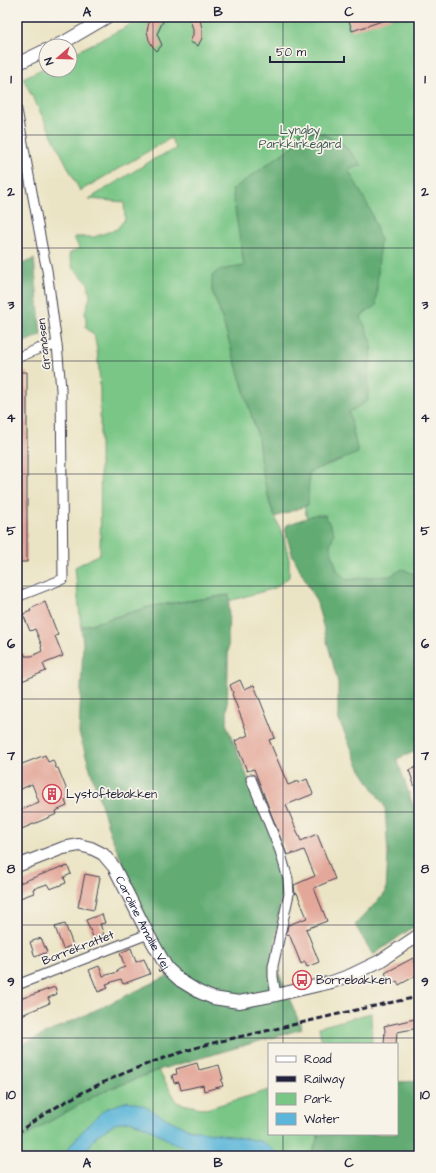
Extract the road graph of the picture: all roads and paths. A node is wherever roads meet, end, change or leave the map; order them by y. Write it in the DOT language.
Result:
graph roads {
  1 [pos="107,17"];
  2 [pos="71,38"];
  3 [pos="38,54"];
  4 [pos="17,64"];
  5 [pos="17,110"];
  6 [pos="57,345"];
  7 [pos="17,358"];
  8 [pos="17,597"];
  9 [pos="251,779"];
  10 [pos="17,866"];
  11 [pos="148,934"];
  12 [pos="419,935"];
  13 [pos="17,985"];
  14 [pos="276,995"];
  1 -- 2 [label="street"];
  3 -- 4 [label="street"];
  5 -- 6 [label="street, Granåsen"];
  6 -- 7 [label="street"];
  6 -- 8 [label="street, Granåsen"];
  9 -- 14 [label="street"];
  10 -- 11 [label="street, Caroline Amalie Vej"];
  11 -- 13 [label="street, Borrekrattet"];
  11 -- 14 [label="street, Caroline Amalie Vej"];
  12 -- 14 [label="street, Caroline Amalie Vej"];
}
